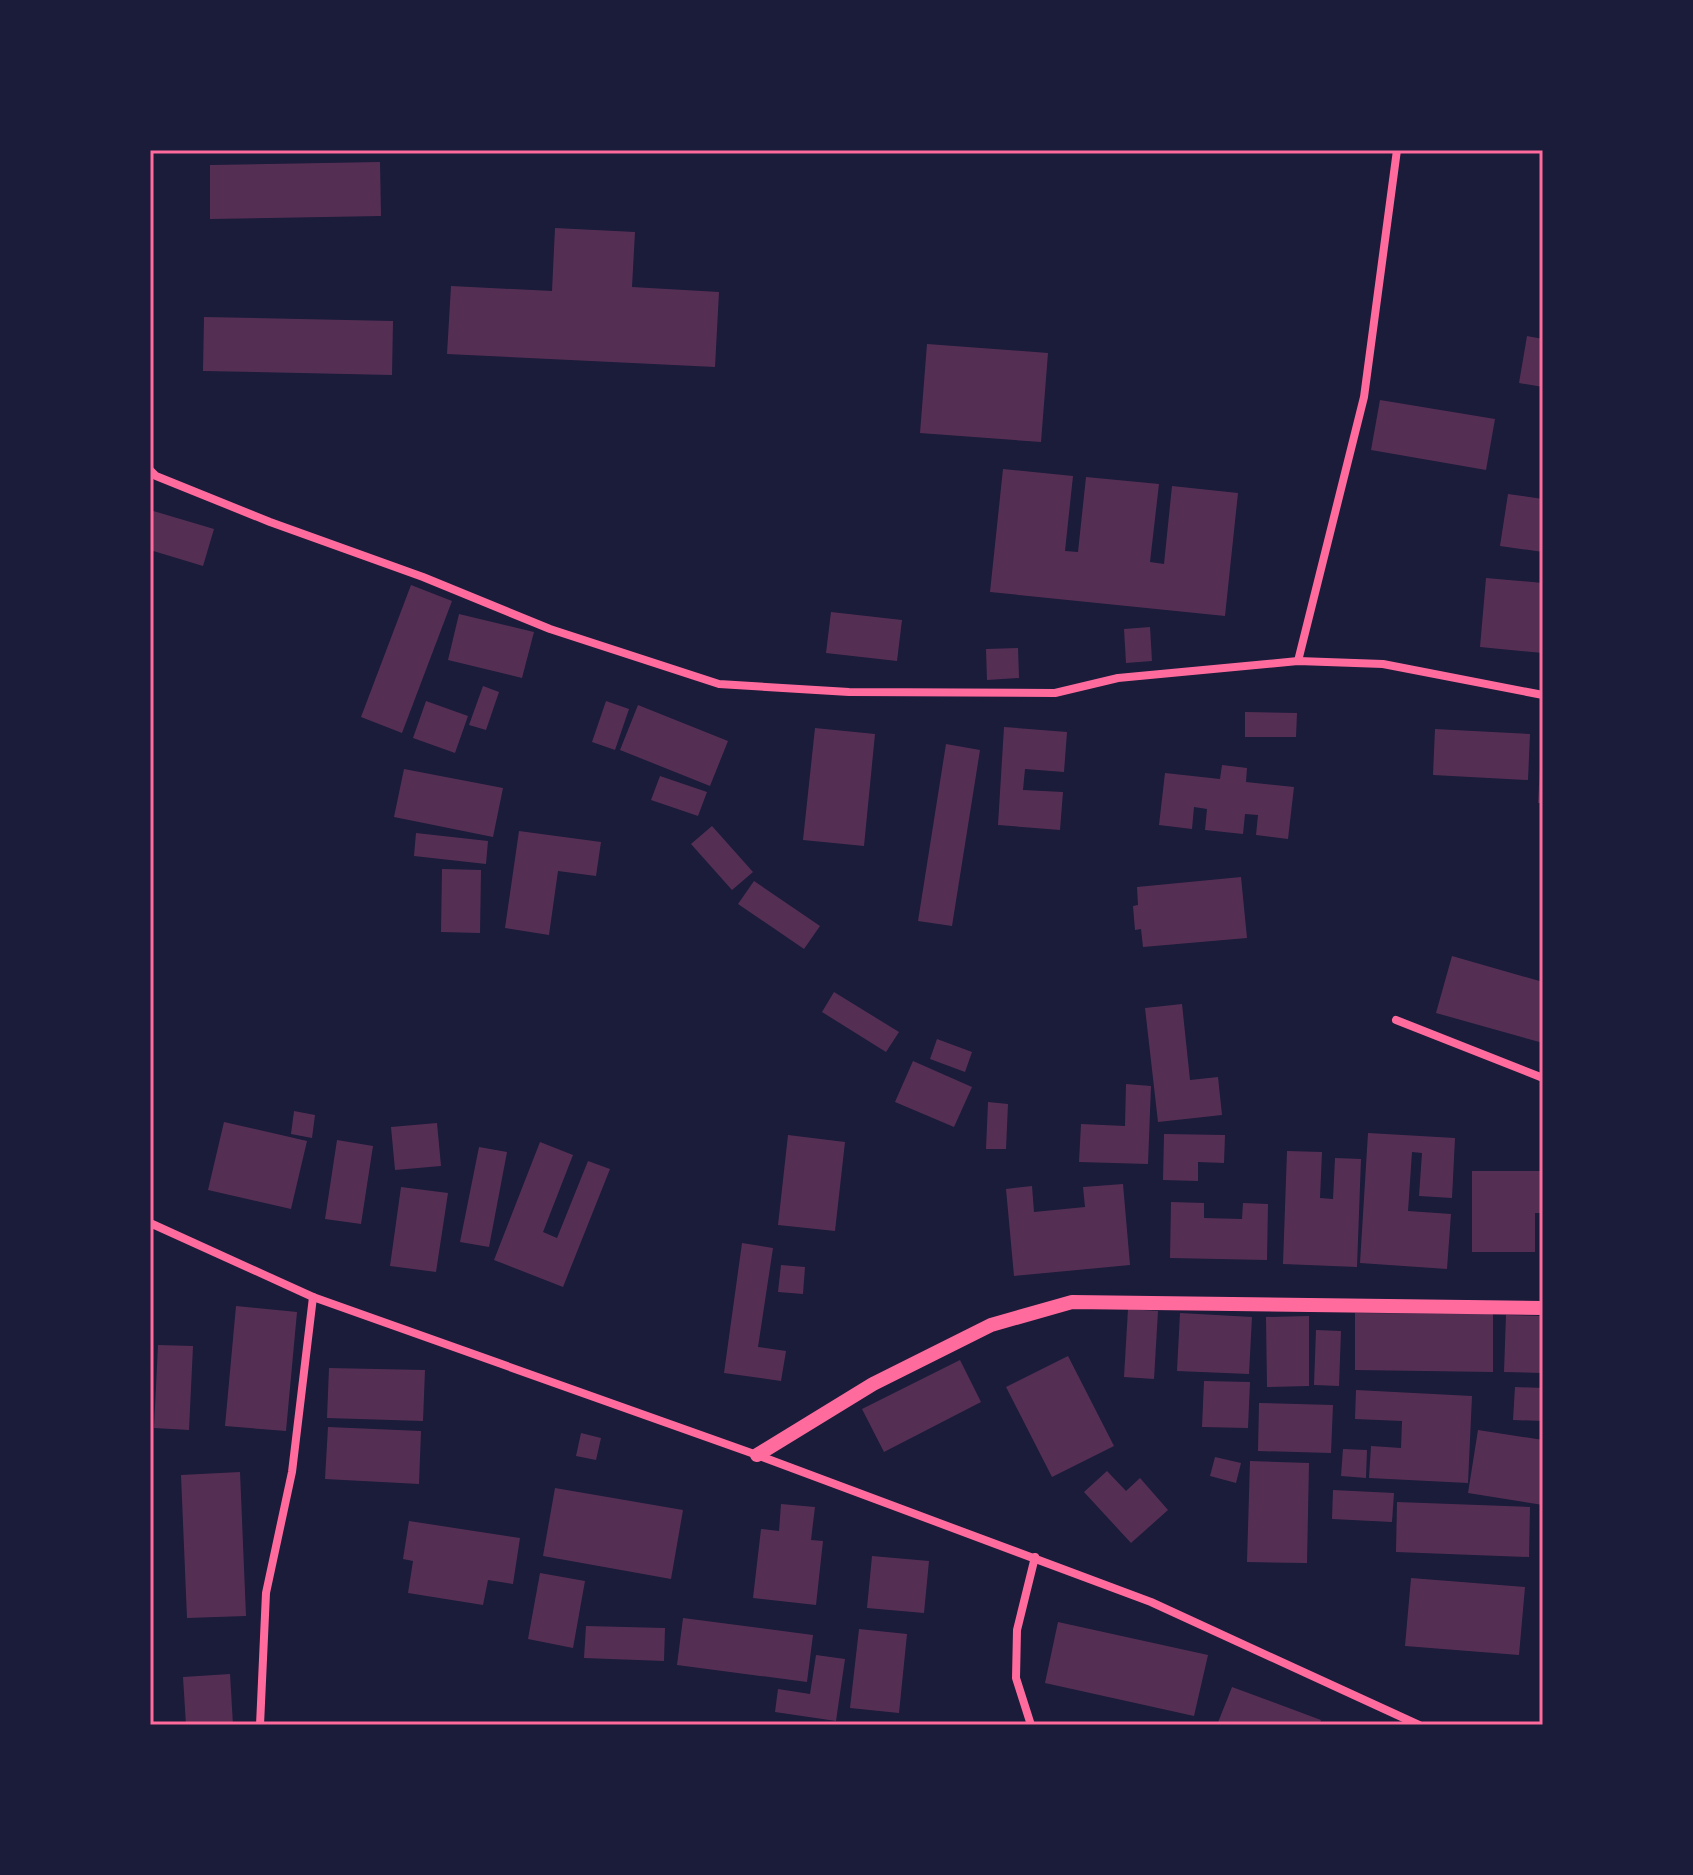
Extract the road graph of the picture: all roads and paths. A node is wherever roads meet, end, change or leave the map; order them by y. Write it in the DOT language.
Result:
graph roads {
  1 [pos="1397,150"];
  2 [pos="150,470"];
  3 [pos="1298,661"];
  4 [pos="1543,695"];
  5 [pos="1396,1020"];
  6 [pos="1543,1078"];
  7 [pos="150,1223"];
  8 [pos="313,1297"];
  9 [pos="1543,1308"];
  10 [pos="757,1455"];
  11 [pos="1035,1557"];
  12 [pos="260,1725"];
  13 [pos="1031,1725"];
  14 [pos="1419,1725"];
  1 -- 3 [label="street"];
  2 -- 3 [label="street"];
  3 -- 4 [label="street"];
  5 -- 6 [label="street"];
  7 -- 8 [label="street"];
  8 -- 10 [label="street"];
  8 -- 12 [label="street"];
  9 -- 10 [label="street"];
  10 -- 11 [label="street"];
  11 -- 13 [label="street"];
  11 -- 14 [label="street"];
}
